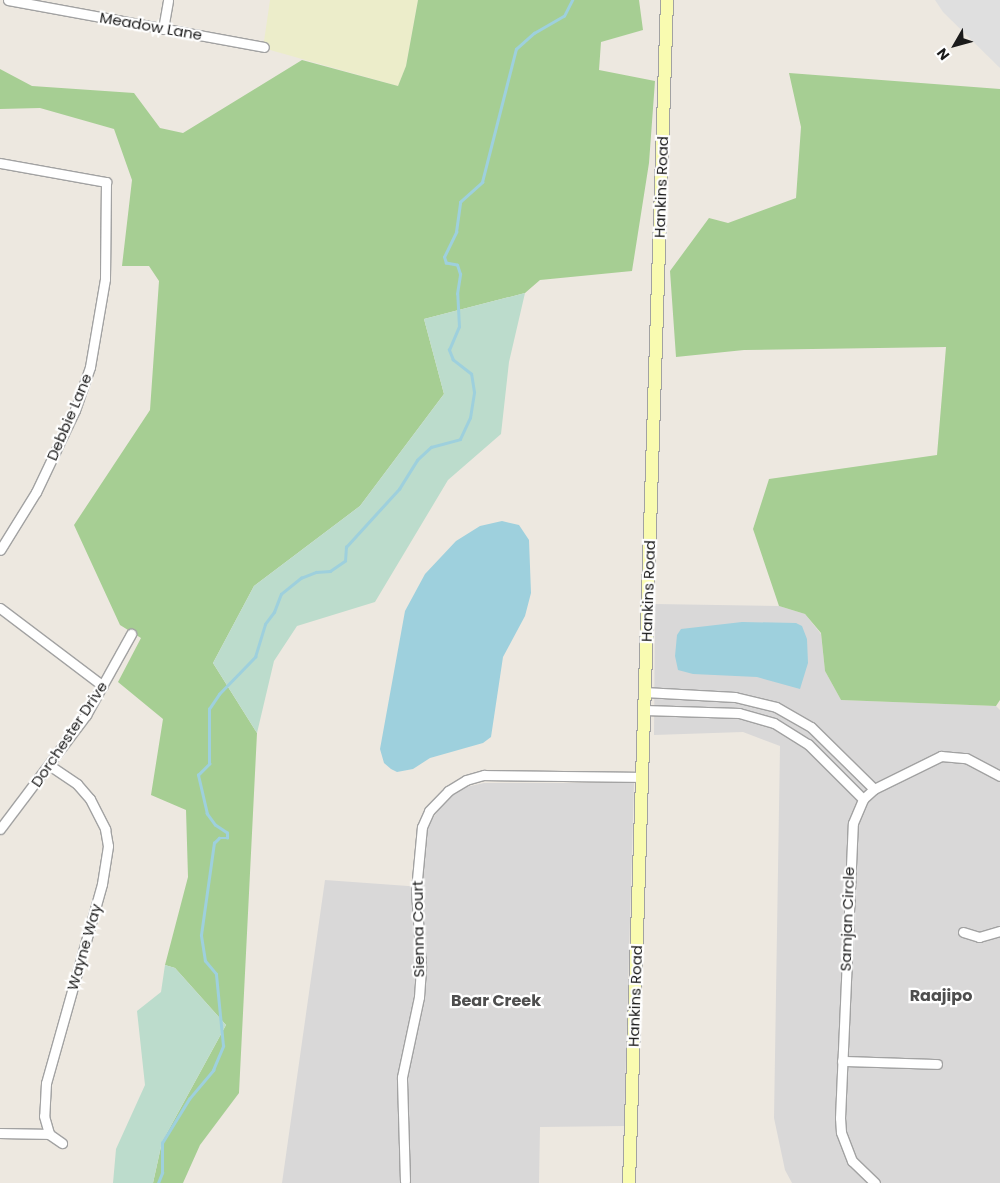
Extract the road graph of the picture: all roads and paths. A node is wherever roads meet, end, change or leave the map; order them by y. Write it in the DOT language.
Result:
graph roads {
  1 [pos="8,0"];
  2 [pos="168,0"];
  3 [pos="666,0"];
  4 [pos="163,29"];
  5 [pos="264,47"];
  6 [pos="0,163"];
  7 [pos="0,550"];
  8 [pos="0,608"];
  9 [pos="131,634"];
  10 [pos="103,686"];
  11 [pos="644,692"];
  12 [pos="709,696"];
  13 [pos="644,710"];
  14 [pos="709,711"];
  15 [pos="50,765"];
  16 [pos="1000,776"];
  17 [pos="642,777"];
  18 [pos="874,789"];
  19 [pos="863,799"];
  20 [pos="0,829"];
  21 [pos="1000,931"];
  22 [pos="963,932"];
  23 [pos="842,1061"];
  24 [pos="937,1064"];
  25 [pos="0,1133"];
  26 [pos="49,1134"];
  27 [pos="62,1143"];
  28 [pos="405,1181"];
  29 [pos="629,1183"];
  30 [pos="875,1183"];
  1 -- 4 [label="street, Meadow Lane"];
  2 -- 4 [label="street"];
  3 -- 11 [label="main road, Hankins Road"];
  4 -- 5 [label="street, Meadow Lane"];
  6 -- 7 [label="street, Debbie Lane"];
  8 -- 10 [label="street"];
  9 -- 10 [label="street, Dorchester Drive"];
  10 -- 15 [label="street, Dorchester Drive"];
  11 -- 12 [label="street"];
  11 -- 13 [label="main road, Hankins Road"];
  12 -- 14 [label="street"];
  12 -- 18 [label="street"];
  13 -- 14 [label="street"];
  13 -- 17 [label="main road, Hankins Road"];
  14 -- 19 [label="street"];
  15 -- 20 [label="street, Dorchester Drive"];
  15 -- 26 [label="street, Wayne Way"];
  16 -- 18 [label="street, Samjan Circle"];
  17 -- 28 [label="street, Sienna Court"];
  17 -- 29 [label="main road, Hankins Road"];
  18 -- 19 [label="street, Samjan Circle"];
  19 -- 23 [label="street, Samjan Circle"];
  21 -- 22 [label="street"];
  23 -- 24 [label="street"];
  23 -- 30 [label="street, Samjan Circle"];
  25 -- 26 [label="street"];
  26 -- 27 [label="street"];
}
